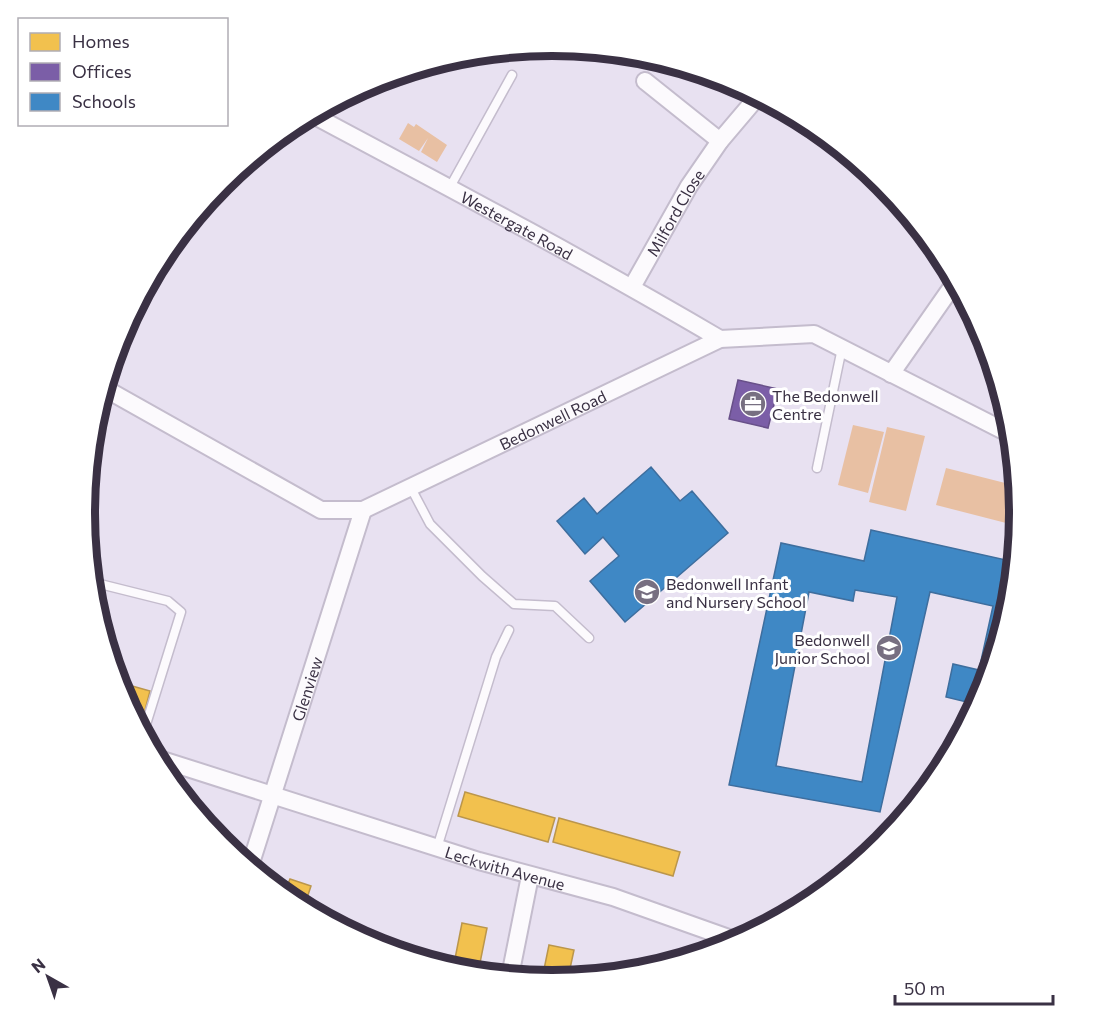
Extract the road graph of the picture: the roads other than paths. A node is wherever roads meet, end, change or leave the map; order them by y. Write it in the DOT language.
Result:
graph roads {
  1 [pos="512,75"];
  2 [pos="645,81"];
  3 [pos="753,102"];
  4 [pos="320,119"];
  5 [pos="720,141"];
  6 [pos="450,187"];
  7 [pos="632,288"];
  8 [pos="951,289"];
  9 [pos="720,339"];
  10 [pos="842,348"];
  11 [pos="891,374"];
  12 [pos="112,392"];
  13 [pos="1002,430"];
  14 [pos="817,468"];
  15 [pos="411,488"];
  16 [pos="363,510"];
  17 [pos="101,584"];
  18 [pos="509,630"];
  19 [pos="589,638"];
  20 [pos="147,722"];
  21 [pos="171,763"];
  22 [pos="273,796"];
  23 [pos="437,848"];
  24 [pos="253,857"];
  25 [pos="530,876"];
  26 [pos="724,936"];
  27 [pos="512,968"];
  1 -- 6 [label="lane"];
  2 -- 5 [label="street"];
  3 -- 5 [label="street, Milford Close"];
  4 -- 6 [label="street, Westergate Road"];
  5 -- 7 [label="street, Milford Close"];
  6 -- 7 [label="street, Westergate Road"];
  7 -- 9 [label="street, Westergate Road"];
  8 -- 11 [label="street"];
  9 -- 10 [label="street, Bedonwell Road"];
  9 -- 15 [label="street, Bedonwell Road"];
  10 -- 11 [label="street, Bedonwell Road"];
  10 -- 14 [label="lane"];
  11 -- 13 [label="street, Bedonwell Road"];
  12 -- 16 [label="street, Bedonwell Road"];
  15 -- 16 [label="street, Bedonwell Road"];
  15 -- 19 [label="lane"];
  16 -- 22 [label="street, Glenview"];
  17 -- 20 [label="lane"];
  18 -- 23 [label="lane"];
  21 -- 22 [label="street, Leckwith Avenue"];
  22 -- 23 [label="street, Leckwith Avenue"];
  22 -- 24 [label="street, Glenview"];
  23 -- 25 [label="street, Leckwith Avenue"];
  25 -- 26 [label="street, Leckwith Avenue"];
  25 -- 27 [label="street"];
}
